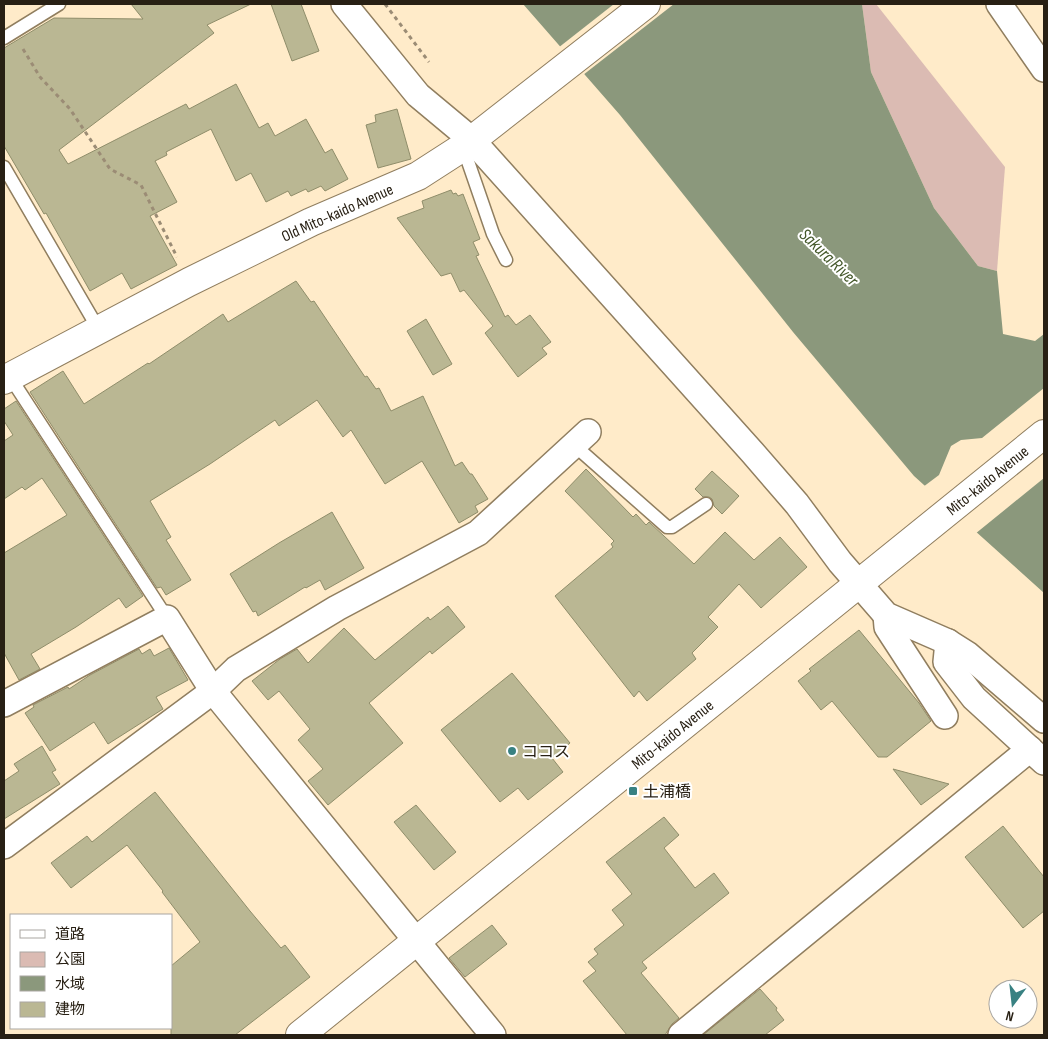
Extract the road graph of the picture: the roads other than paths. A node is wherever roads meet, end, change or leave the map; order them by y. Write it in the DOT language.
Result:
graph roads {
  1 [pos="59,4"];
  2 [pos="344,4"];
  3 [pos="646,4"];
  4 [pos="1000,4"];
  5 [pos="8,36"];
  6 [pos="1044,69"];
  7 [pos="474,138"];
  8 [pos="4,167"];
  9 [pos="506,260"];
  10 [pos="100,330"];
  11 [pos="7,379"];
  12 [pos="1044,434"];
  13 [pos="581,439"];
  14 [pos="706,504"];
  15 [pos="858,584"];
  16 [pos="886,616"];
  17 [pos="168,618"];
  18 [pos="948,642"];
  19 [pos="213,691"];
  20 [pos="4,704"];
  21 [pos="945,716"];
  22 [pos="1044,720"];
  23 [pos="1037,756"];
  24 [pos="4,846"];
  25 [pos="417,942"];
  26 [pos="300,1035"];
  27 [pos="493,1035"];
  28 [pos="681,1035"];
  1 -- 5 [label="lane"];
  2 -- 7 [label="street"];
  3 -- 7 [label="main road, Old Mito-kaido Avenue"];
  4 -- 6 [label="street"];
  7 -- 9 [label="lane"];
  7 -- 10 [label="main road, Old Mito-kaido Avenue"];
  7 -- 15 [label="street"];
  8 -- 10 [label="lane"];
  10 -- 11 [label="main road, Old Mito-kaido Avenue"];
  11 -- 17 [label="lane"];
  12 -- 15 [label="main road, Mito-kaido Avenue"];
  13 -- 14 [label="lane"];
  13 -- 19 [label="street"];
  15 -- 16 [label="street"];
  15 -- 25 [label="main road, Mito-kaido Avenue"];
  16 -- 18 [label="street"];
  16 -- 21 [label="street"];
  17 -- 19 [label="street"];
  17 -- 20 [label="street"];
  18 -- 22 [label="street"];
  18 -- 23 [label="street"];
  19 -- 24 [label="street"];
  19 -- 25 [label="street"];
  23 -- 28 [label="street"];
  25 -- 26 [label="main road, Mito-kaido Avenue"];
  25 -- 27 [label="street"];
}
